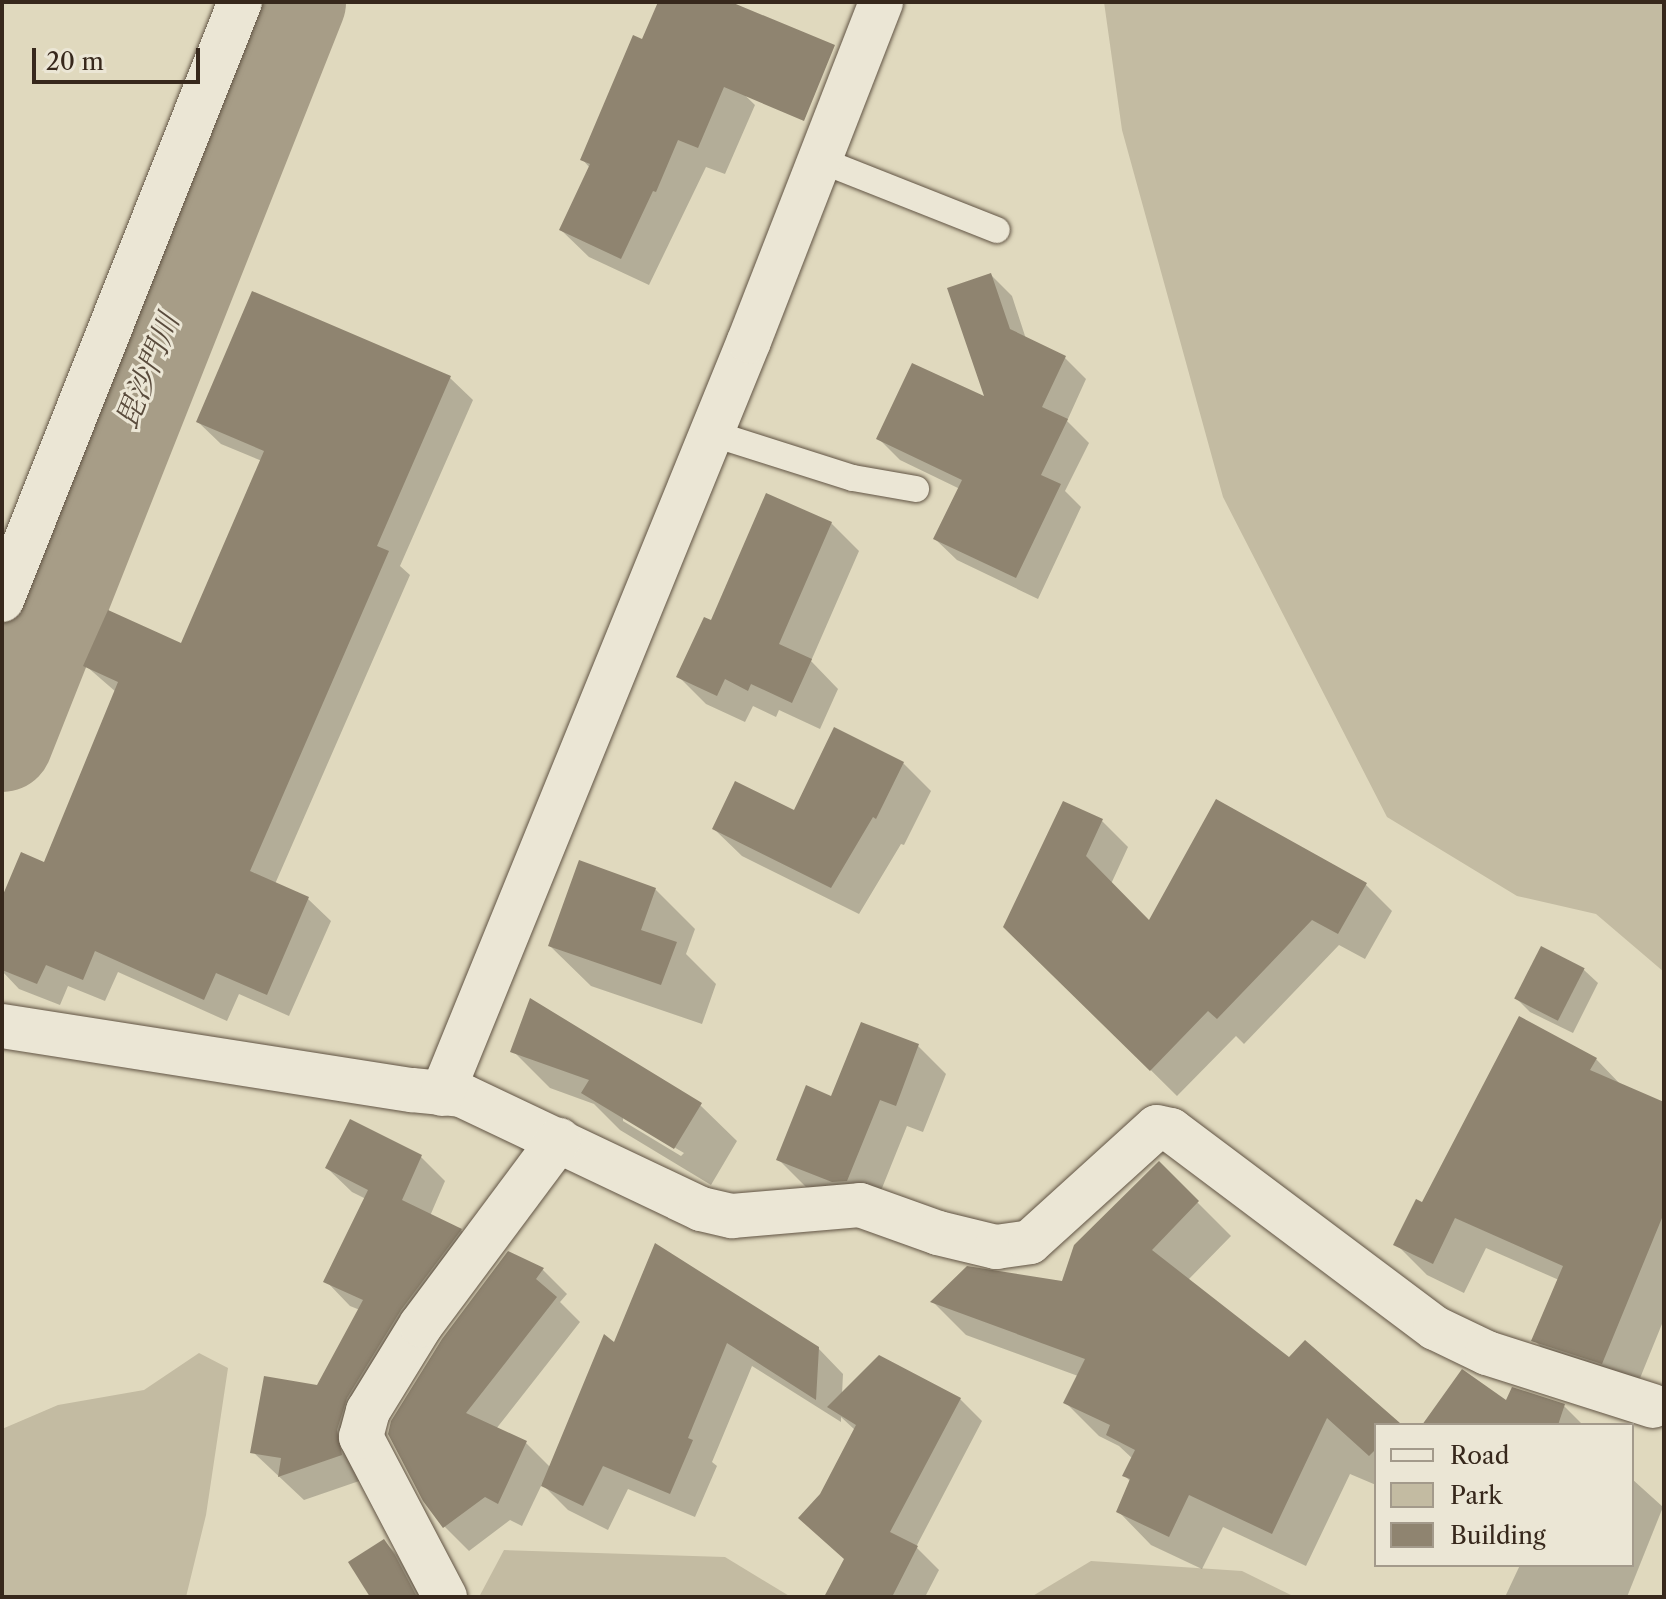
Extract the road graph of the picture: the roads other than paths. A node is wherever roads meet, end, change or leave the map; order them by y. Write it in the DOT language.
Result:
graph roads {
  1 [pos="240,2"];
  2 [pos="881,2"];
  3 [pos="820,160"];
  4 [pos="997,230"];
  5 [pos="711,433"];
  6 [pos="916,489"];
  7 [pos="2,600"];
  8 [pos="2,1026"];
  9 [pos="442,1094"];
  10 [pos="559,1140"];
  11 [pos="1653,1406"];
  12 [pos="445,1597"];
  1 -- 7 [label="street"];
  2 -- 3 [label="street"];
  3 -- 4 [label="lane"];
  3 -- 5 [label="street"];
  5 -- 6 [label="lane"];
  5 -- 9 [label="street"];
  8 -- 9 [label="street"];
  9 -- 10 [label="street"];
  10 -- 11 [label="street"];
  10 -- 12 [label="street"];
}
